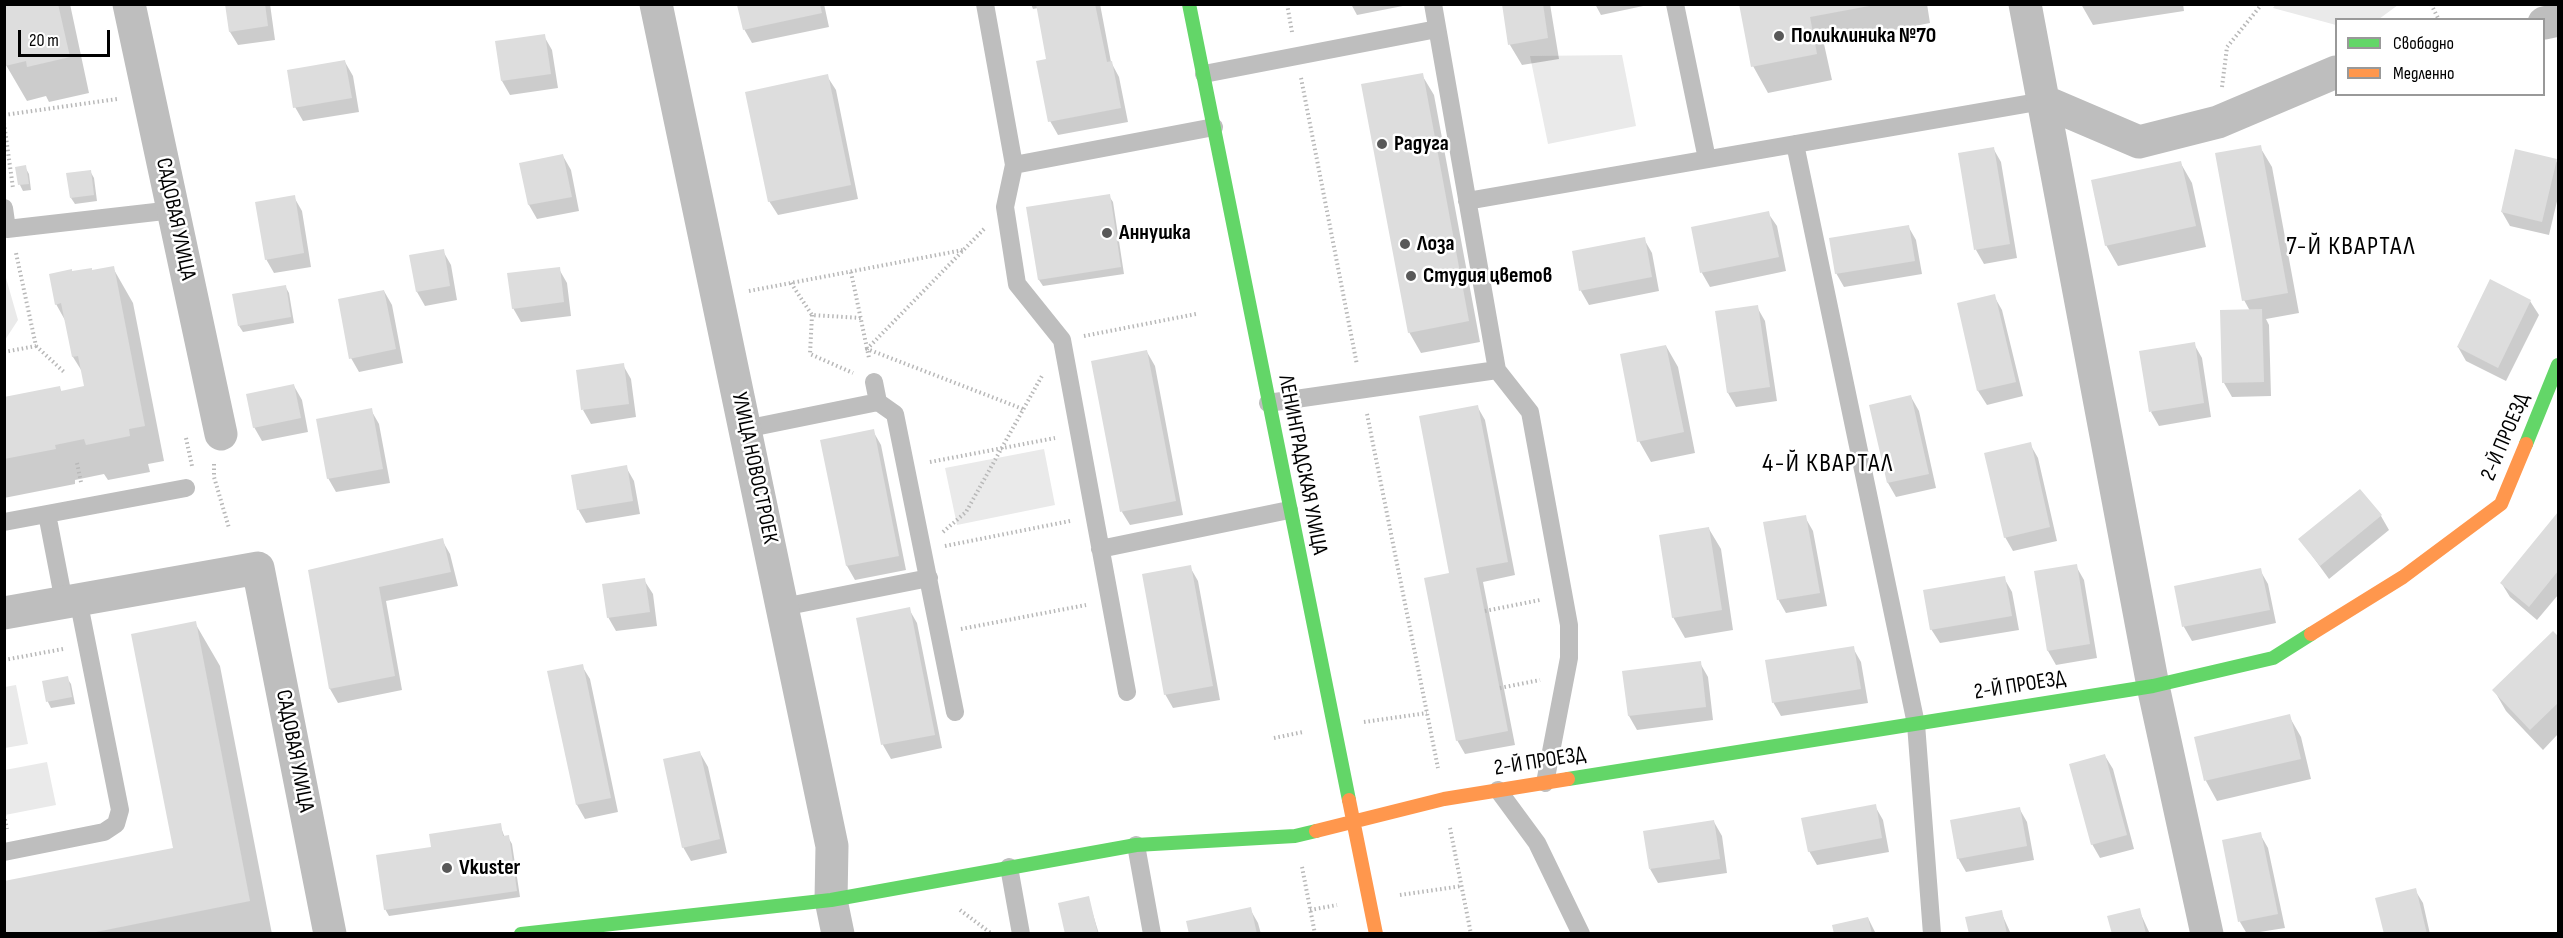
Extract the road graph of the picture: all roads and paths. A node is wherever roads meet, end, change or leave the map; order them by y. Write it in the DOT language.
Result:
graph roads {
  1 [pos="129,4"];
  2 [pos="656,4"];
  3 [pos="985,4"];
  4 [pos="1189,4"];
  5 [pos="1287,4"];
  6 [pos="1433,4"];
  7 [pos="1675,4"];
  8 [pos="2025,4"];
  9 [pos="2262,4"];
  10 [pos="2431,4"];
  11 [pos="2438,18"];
  12 [pos="1437,28"];
  13 [pos="1297,57"];
  14 [pos="2335,73"];
  15 [pos="1204,74"];
  16 [pos="2043,101"];
  17 [pos="120,110"];
  18 [pos="4,115"];
  19 [pos="2218,122"];
  20 [pos="4,123"];
  21 [pos="1214,127"];
  22 [pos="1795,144"];
  23 [pos="1707,159"];
  24 [pos="1014,165"];
  25 [pos="1467,201"];
  26 [pos="9,202"];
  27 [pos="1005,207"];
  28 [pos="173,210"];
  29 [pos="6,229"];
  30 [pos="15,246"];
  31 [pos="963,250"];
  32 [pos="851,272"];
  33 [pos="791,284"];
  34 [pos="718,297"];
  35 [pos="1196,314"];
  36 [pos="812,315"];
  37 [pos="861,318"];
  38 [pos="1062,340"];
  39 [pos="36,346"];
  40 [pos="867,349"];
  41 [pos="4,352"];
  42 [pos="2559,365"];
  43 [pos="1497,370"];
  44 [pos="64,372"];
  45 [pos="874,382"];
  46 [pos="1362,390"];
  47 [pos="878,402"];
  48 [pos="1268,403"];
  49 [pos="1023,409"];
  50 [pos="745,429"];
  51 [pos="1079,433"];
  52 [pos="185,434"];
  53 [pos="221,434"];
  54 [pos="1001,448"];
  55 [pos="906,467"];
  56 [pos="184,479"];
  57 [pos="1289,510"];
  58 [pos="47,514"];
  59 [pos="1095,517"];
  60 [pos="4,522"];
  61 [pos="229,528"];
  62 [pos="1100,549"];
  63 [pos="923,550"];
  64 [pos="928,578"];
  65 [pos="1564,596"];
  66 [pos="1110,600"];
  67 [pos="71,601"];
  68 [pos="783,607"];
  69 [pos="1485,611"];
  70 [pos="4,613"];
  71 [pos="940,633"];
  72 [pos="87,644"];
  73 [pos="4,660"];
  74 [pos="1565,676"];
  75 [pos="2153,686"];
  76 [pos="1500,688"];
  77 [pos="1126,692"];
  78 [pos="955,712"];
  79 [pos="1427,713"];
  80 [pos="1363,723"];
  81 [pos="1916,724"];
  82 [pos="1305,732"];
  83 [pos="1274,738"];
  84 [pos="1545,783"];
  85 [pos="1498,790"];
  86 [pos="1444,799"];
  87 [pos="1354,823"];
  88 [pos="1136,846"];
  89 [pos="4,852"];
  90 [pos="1301,866"];
  91 [pos="1009,867"];
  92 [pos="1462,886"];
  93 [pos="1397,896"];
  94 [pos="831,900"];
  95 [pos="951,903"];
  96 [pos="1342,905"];
  97 [pos="1310,910"];
  98 [pos="330,933"];
  99 [pos="521,933"];
  100 [pos="838,933"];
  101 [pos="992,933"];
  102 [pos="1021,933"];
  103 [pos="1152,933"];
  104 [pos="1315,933"];
  105 [pos="1376,933"];
  106 [pos="1471,933"];
  107 [pos="1581,933"];
  108 [pos="1932,933"];
  109 [pos="2206,933"];
  1 -- 28 [label="street, САДОВАЯ УЛИЦА"];
  2 -- 34 [label="street, УЛИЦА НОВОСТРОЕК"];
  3 -- 24 [label="lane"];
  4 -- 15 [label="street, ЛЕНИНГРАДСКАЯ УЛИЦА"];
  5 -- 13 [label="path"];
  6 -- 12 [label="lane"];
  7 -- 23 [label="lane"];
  8 -- 16 [label="street"];
  9 -- 19 [label="path"];
  10 -- 11 [label="path"];
  12 -- 13 [label="lane"];
  12 -- 25 [label="lane"];
  13 -- 15 [label="lane"];
  13 -- 46 [label="path"];
  14 -- 19 [label="street"];
  15 -- 21 [label="street, ЛЕНИНГРАДСКАЯ УЛИЦА"];
  16 -- 19 [label="street"];
  16 -- 22 [label="lane"];
  16 -- 75 [label="street"];
  17 -- 18 [label="path"];
  20 -- 26 [label="path"];
  21 -- 24 [label="lane"];
  21 -- 48 [label="street, ЛЕНИНГРАДСКАЯ УЛИЦА"];
  22 -- 23 [label="lane"];
  22 -- 81 [label="lane"];
  23 -- 25 [label="lane"];
  24 -- 27 [label="lane"];
  25 -- 43 [label="lane"];
  26 -- 29 [label="lane"];
  27 -- 31 [label="path"];
  27 -- 38 [label="lane"];
  28 -- 29 [label="lane"];
  28 -- 53 [label="street, САДОВАЯ УЛИЦА"];
  30 -- 39 [label="path"];
  31 -- 32 [label="path"];
  31 -- 40 [label="path"];
  32 -- 33 [label="path"];
  32 -- 37 [label="path"];
  33 -- 34 [label="path"];
  33 -- 36 [label="path"];
  34 -- 50 [label="street, УЛИЦА НОВОСТРОЕК"];
  35 -- 38 [label="path"];
  36 -- 37 [label="path"];
  36 -- 45 [label="path"];
  37 -- 40 [label="path"];
  38 -- 49 [label="path"];
  38 -- 51 [label="lane"];
  39 -- 41 [label="path"];
  39 -- 44 [label="path"];
  40 -- 45 [label="path"];
  40 -- 49 [label="path"];
  42 -- 75 [label="street, 2-Й ПРОЕЗД"];
  43 -- 46 [label="lane"];
  43 -- 65 [label="lane"];
  45 -- 47 [label="lane"];
  46 -- 48 [label="lane"];
  46 -- 79 [label="path"];
  47 -- 50 [label="lane"];
  47 -- 55 [label="lane"];
  48 -- 57 [label="street, ЛЕНИНГРАДСКАЯ УЛИЦА"];
  49 -- 54 [label="path"];
  50 -- 68 [label="street, УЛИЦА НОВОСТРОЕК"];
  51 -- 54 [label="path"];
  51 -- 59 [label="lane"];
  52 -- 56 [label="path"];
  53 -- 61 [label="path"];
  54 -- 55 [label="path"];
  54 -- 63 [label="path"];
  55 -- 63 [label="lane"];
  56 -- 58 [label="lane"];
  57 -- 62 [label="lane"];
  57 -- 87 [label="street, ЛЕНИНГРАДСКАЯ УЛИЦА"];
  58 -- 60 [label="lane"];
  58 -- 67 [label="lane"];
  59 -- 62 [label="lane"];
  59 -- 63 [label="path"];
  62 -- 66 [label="lane"];
  63 -- 64 [label="lane"];
  64 -- 68 [label="lane"];
  64 -- 71 [label="lane"];
  65 -- 69 [label="path"];
  65 -- 74 [label="lane"];
  66 -- 71 [label="path"];
  66 -- 77 [label="lane"];
  67 -- 70 [label="street"];
  67 -- 72 [label="lane"];
  67 -- 98 [label="street, САДОВАЯ УЛИЦА"];
  68 -- 94 [label="street, УЛИЦА НОВОСТРОЕК"];
  71 -- 78 [label="lane"];
  72 -- 73 [label="path"];
  72 -- 89 [label="lane"];
  74 -- 76 [label="path"];
  74 -- 84 [label="lane"];
  75 -- 81 [label="street, 2-Й ПРОЕЗД"];
  75 -- 109 [label="street"];
  79 -- 80 [label="path"];
  79 -- 86 [label="path"];
  81 -- 84 [label="street, 2-Й ПРОЕЗД"];
  81 -- 108 [label="lane"];
  82 -- 83 [label="path"];
  84 -- 85 [label="street, 2-Й ПРОЕЗД"];
  85 -- 86 [label="street, 2-Й ПРОЕЗД"];
  85 -- 107 [label="lane"];
  86 -- 87 [label="street, 2-Й ПРОЕЗД"];
  86 -- 92 [label="path"];
  87 -- 88 [label="street, 2-Й ПРОЕЗД"];
  87 -- 105 [label="street, ЛЕНИНГРАДСКАЯ УЛИЦА"];
  88 -- 91 [label="street, 2-Й ПРОЕЗД"];
  88 -- 103 [label="lane"];
  90 -- 97 [label="path"];
  91 -- 94 [label="street, 2-Й ПРОЕЗД"];
  91 -- 102 [label="lane"];
  92 -- 93 [label="path"];
  92 -- 106 [label="path"];
  94 -- 99 [label="street, 2-Й ПРОЕЗД"];
  94 -- 100 [label="street, УЛИЦА НОВОСТРОЕК"];
  95 -- 101 [label="path"];
  96 -- 97 [label="path"];
  97 -- 104 [label="path"];
}
